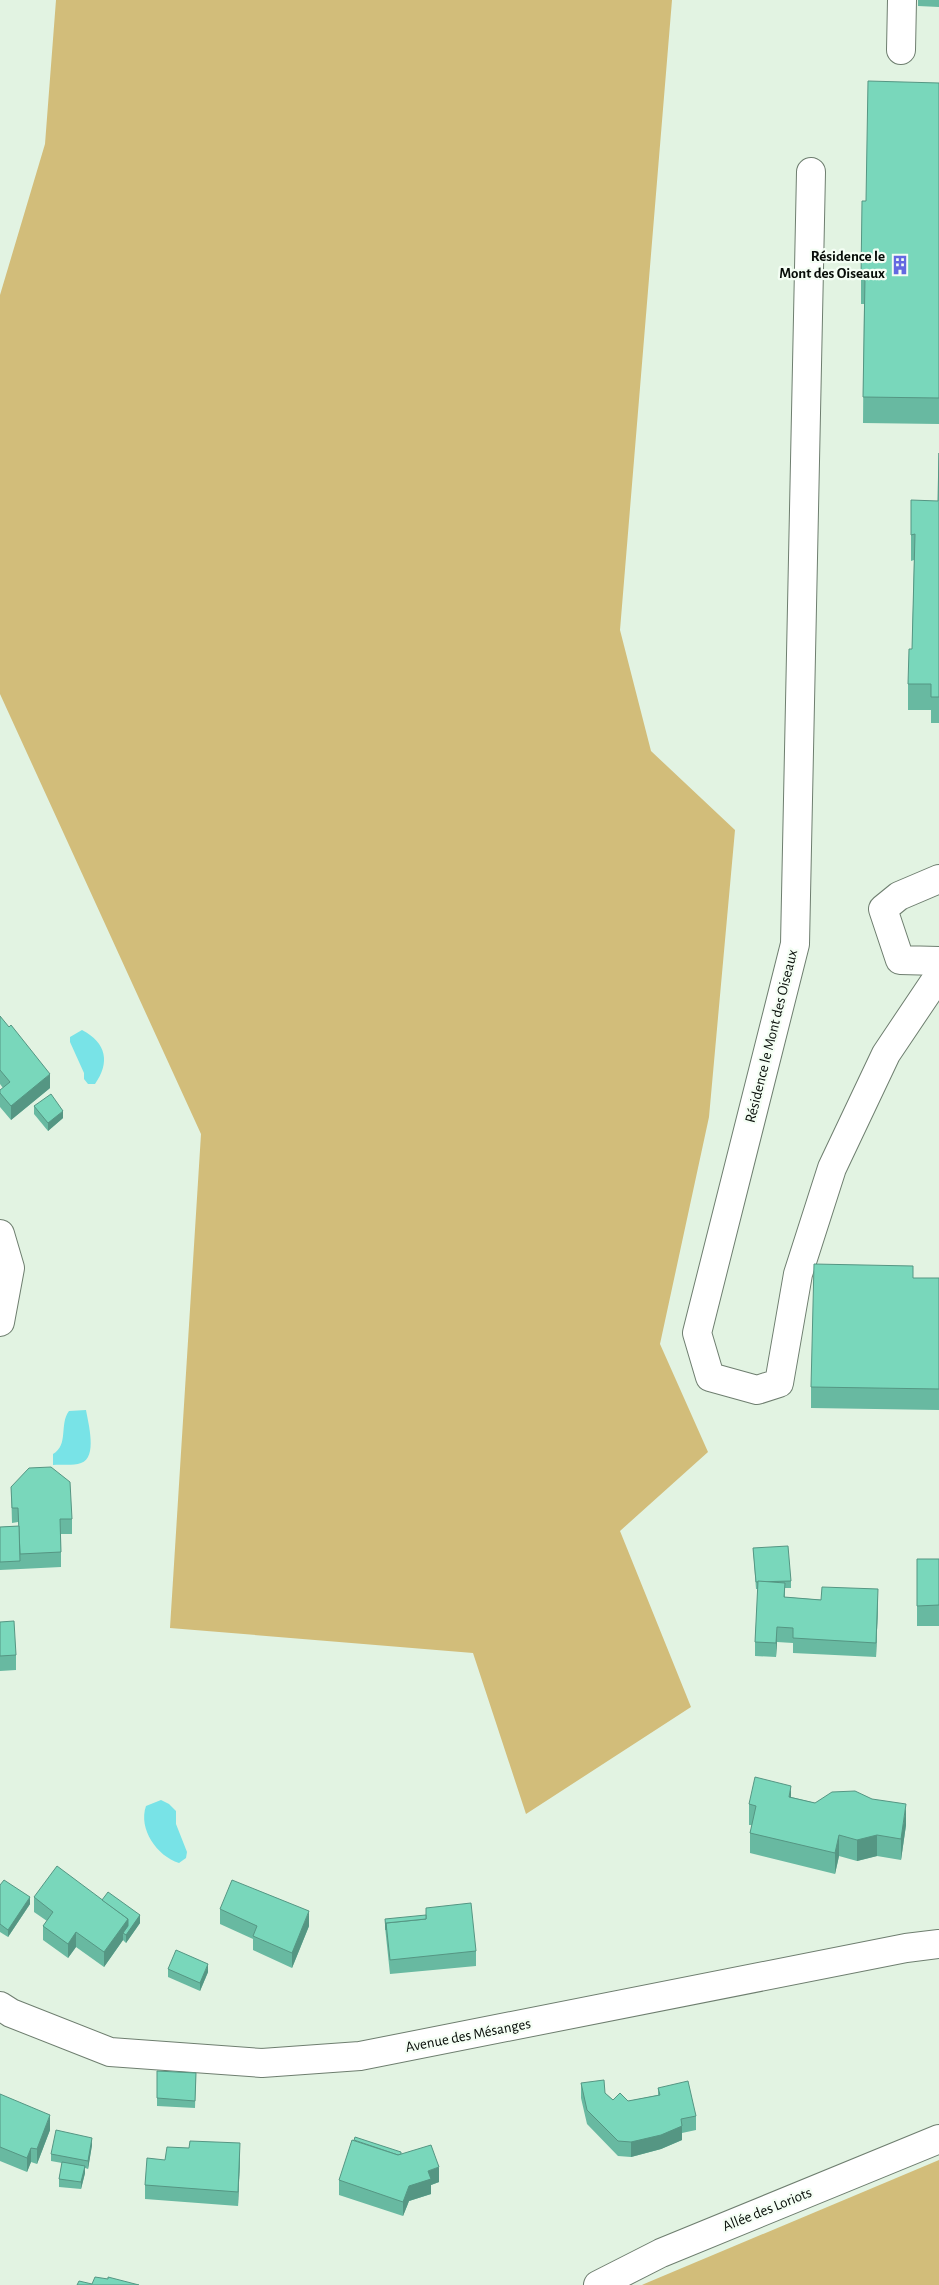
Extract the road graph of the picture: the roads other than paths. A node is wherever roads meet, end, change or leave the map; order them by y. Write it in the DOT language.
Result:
graph roads {
  1 [pos="902,0"];
  2 [pos="901,50"];
  3 [pos="811,172"];
  4 [pos="939,879"];
  5 [pos="939,962"];
  6 [pos="939,975"];
  7 [pos="0,1234"];
  8 [pos="0,1322"];
  9 [pos="939,1944"];
  10 [pos="0,2006"];
  11 [pos="939,2139"];
  12 [pos="598,2285"];
  1 -- 2 [label="street"];
  3 -- 6 [label="street, Résidence le Mont des Oiseaux"];
  4 -- 5 [label="street"];
  7 -- 8 [label="street"];
  9 -- 10 [label="street, Avenue des Mésanges"];
  11 -- 12 [label="street, Allée des Loriots"];
}
